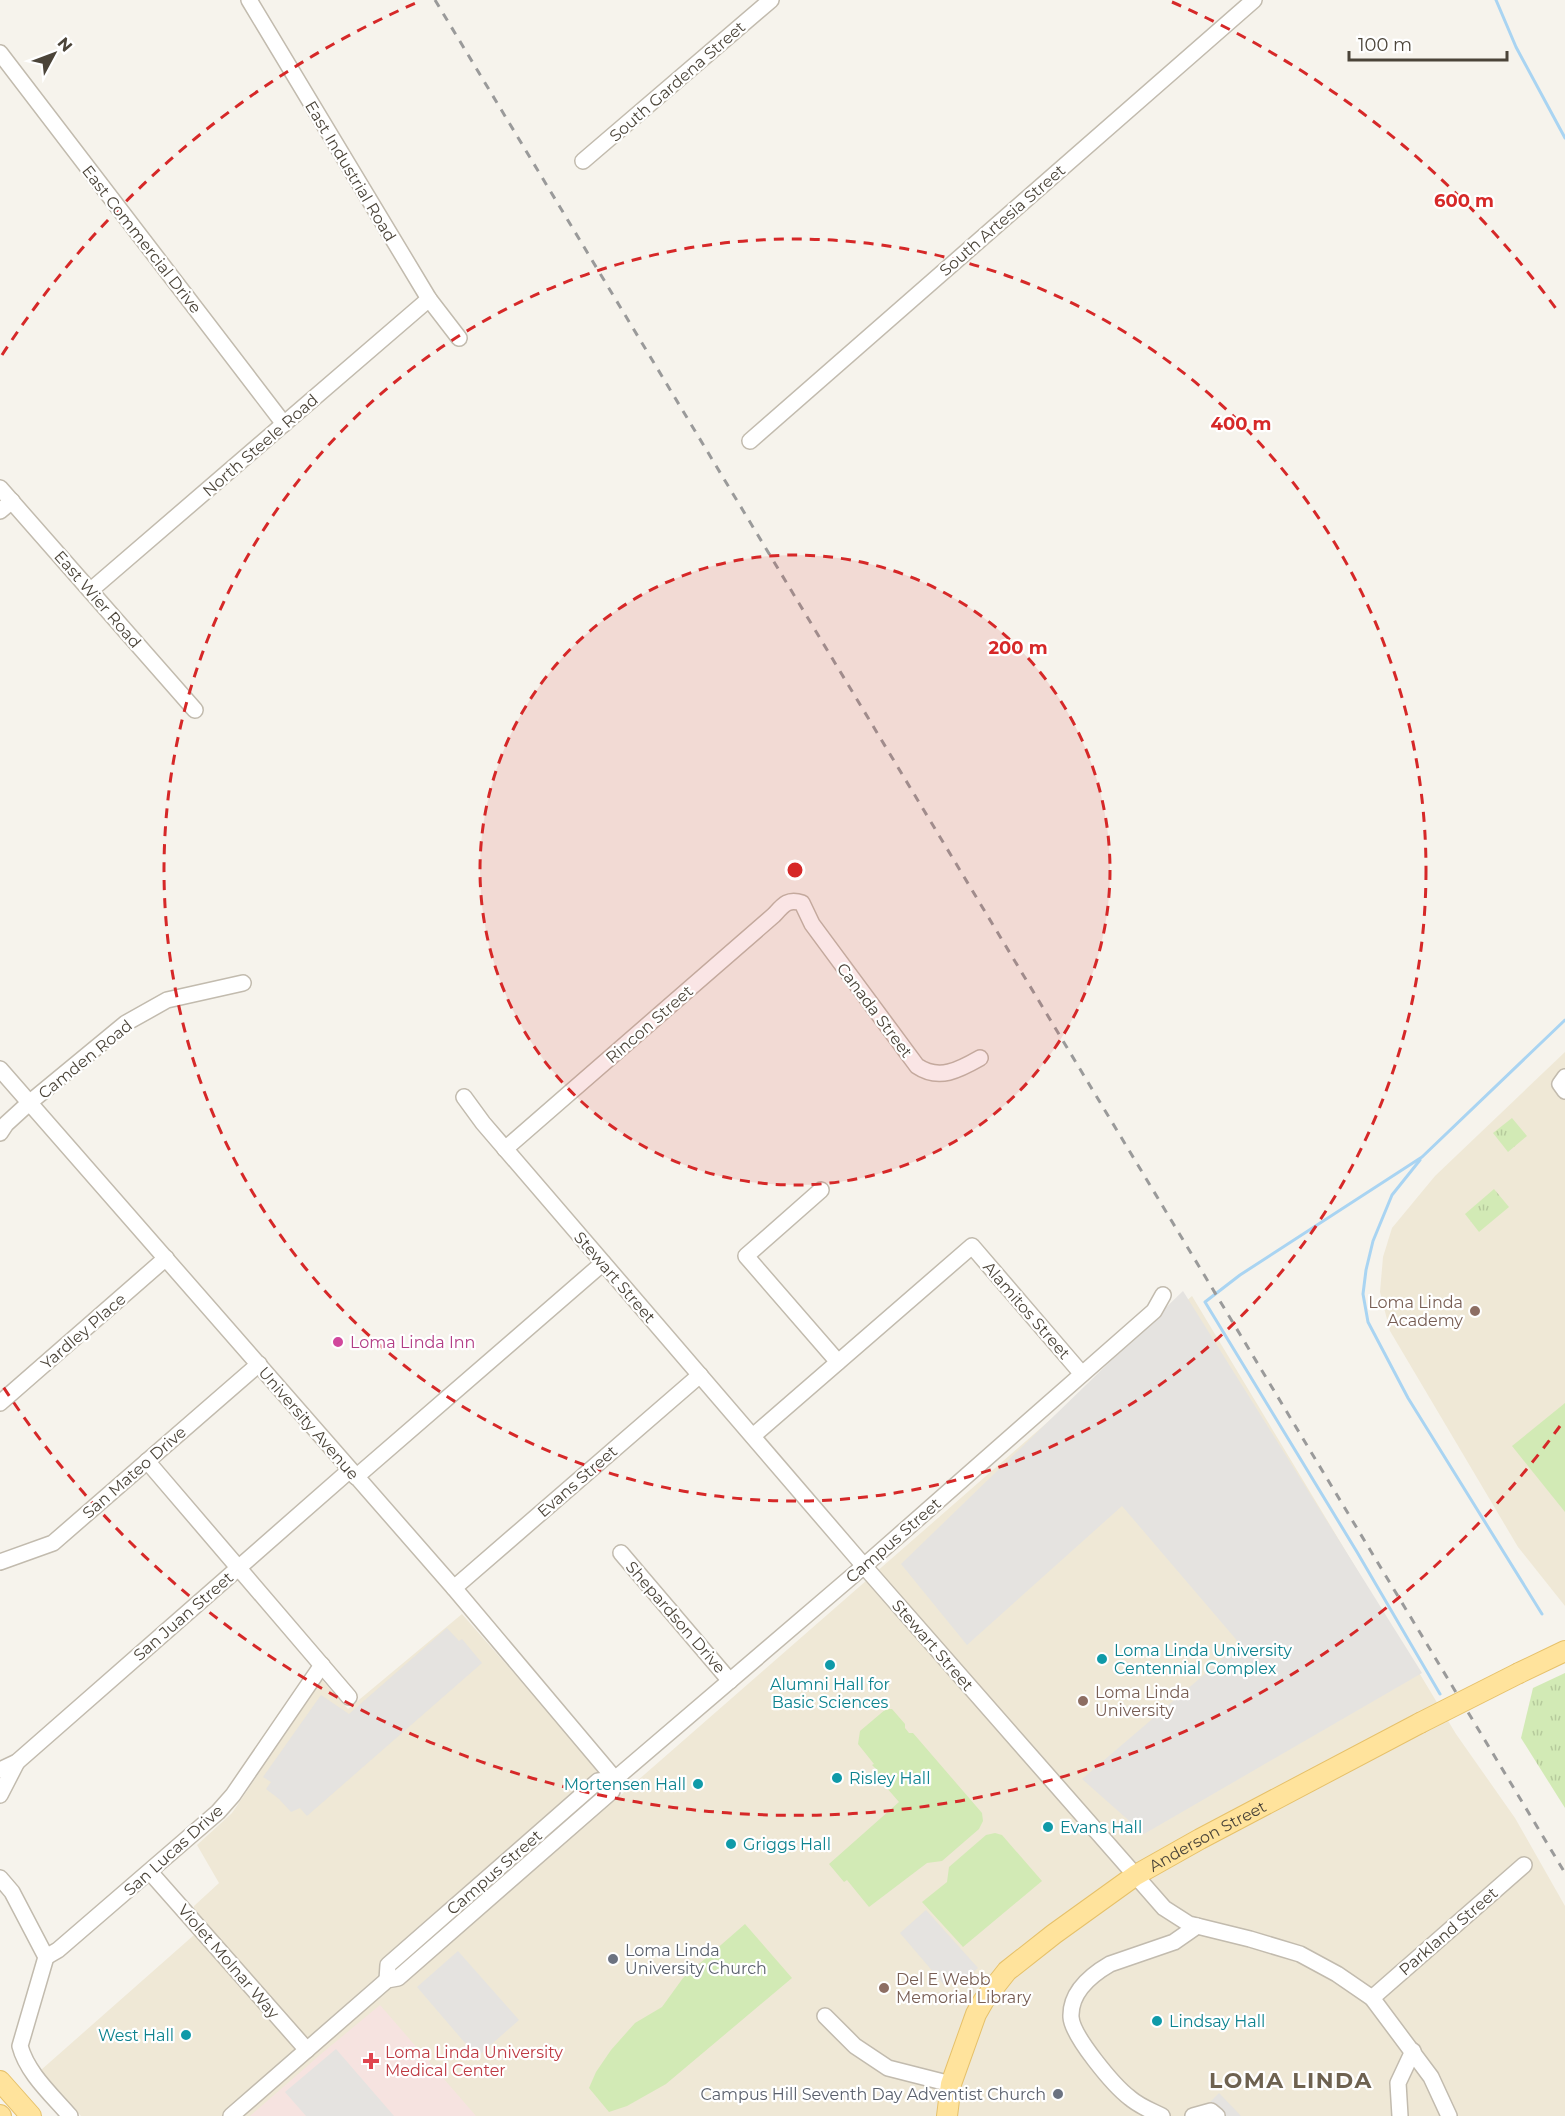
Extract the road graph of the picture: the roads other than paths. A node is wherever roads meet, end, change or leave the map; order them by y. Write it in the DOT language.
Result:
graph roads {
  1 [pos="249,0"];
  2 [pos="771,0"];
  3 [pos="1254,0"];
  4 [pos="0,53"];
  5 [pos="583,161"];
  6 [pos="429,299"];
  7 [pos="459,338"];
  8 [pos="284,424"];
  9 [pos="750,441"];
  10 [pos="0,488"];
  11 [pos="6,506"];
  12 [pos="92,590"];
  13 [pos="195,710"];
  14 [pos="794,900"];
  15 [pos="243,982"];
  16 [pos="980,1058"];
  17 [pos="0,1069"];
  18 [pos="1565,1077"];
  19 [pos="1565,1091"];
  20 [pos="464,1097"];
  21 [pos="29,1103"];
  22 [pos="0,1133"];
  23 [pos="505,1149"];
  24 [pos="820,1190"];
  25 [pos="166,1258"];
  26 [pos="603,1263"];
  27 [pos="1163,1295"];
  28 [pos="838,1362"];
  29 [pos="259,1364"];
  30 [pos="1082,1374"];
  31 [pos="700,1375"];
  32 [pos="0,1403"];
  33 [pos="753,1436"];
  34 [pos="147,1461"];
  35 [pos="353,1474"];
  36 [pos="621,1553"];
  37 [pos="0,1562"];
  38 [pos="864,1566"];
  39 [pos="239,1567"];
  40 [pos="454,1588"];
  41 [pos="1565,1651"];
  42 [pos="322,1665"];
  43 [pos="730,1681"];
  44 [pos="349,1697"];
  45 [pos="17,1762"];
  46 [pos="0,1770"];
  47 [pos="615,1779"];
  48 [pos="0,1795"];
  49 [pos="1524,1865"];
  50 [pos="150,1872"];
  51 [pos="1136,1875"];
  52 [pos="0,1878"];
  53 [pos="1197,1926"];
  54 [pos="46,1957"];
  55 [pos="1372,1998"];
  56 [pos="825,2016"];
  57 [pos="307,2050"];
  58 [pos="1413,2051"];
  59 [pos="0,2081"];
  60 [pos="951,2084"];
  61 [pos="232,2115"];
  62 [pos="31,2116"];
  63 [pos="70,2116"];
  64 [pos="947,2116"];
  65 [pos="1162,2116"];
  66 [pos="1193,2116"];
  67 [pos="1217,2116"];
  68 [pos="1400,2116"];
  69 [pos="1449,2116"];
  1 -- 6 [label="street, East Industrial Road"];
  2 -- 5 [label="street, South Gardena Street"];
  3 -- 9 [label="street, South Artesia Street"];
  4 -- 8 [label="street, East Commercial Drive"];
  6 -- 7 [label="street, East Industrial Road"];
  6 -- 8 [label="street, North Steele Road"];
  8 -- 12 [label="street, North Steele Road"];
  10 -- 11 [label="street, East Wier Road"];
  11 -- 12 [label="street, East Wier Road"];
  12 -- 13 [label="street, East Wier Road"];
  14 -- 16 [label="street, Canada Street"];
  14 -- 23 [label="street, Rincon Street"];
  15 -- 21 [label="street, Camden Road"];
  17 -- 21 [label="street, University Avenue"];
  18 -- 19 [label="street"];
  20 -- 23 [label="street, Stewart Street"];
  21 -- 22 [label="street, Camden Road"];
  21 -- 25 [label="street, University Avenue"];
  23 -- 26 [label="street, Stewart Street"];
  24 -- 28 [label="street"];
  25 -- 29 [label="street, University Avenue"];
  25 -- 32 [label="street, Yardley Place"];
  26 -- 31 [label="street, Stewart Street"];
  26 -- 35 [label="street, San Juan Street"];
  27 -- 30 [label="street, Campus Street"];
  28 -- 30 [label="street, Alamitos Street"];
  28 -- 33 [label="street"];
  29 -- 34 [label="street, San Mateo Drive"];
  29 -- 35 [label="street, University Avenue"];
  30 -- 38 [label="street, Campus Street"];
  31 -- 33 [label="street, Stewart Street"];
  31 -- 40 [label="street, Evans Street"];
  33 -- 38 [label="street, Stewart Street"];
  34 -- 37 [label="street, San Mateo Drive"];
  34 -- 39 [label="street"];
  35 -- 39 [label="street, San Juan Street"];
  35 -- 40 [label="street, University Avenue"];
  36 -- 43 [label="street, Shepardson Drive"];
  38 -- 43 [label="street, Campus Street"];
  38 -- 51 [label="street, Stewart Street"];
  39 -- 42 [label="street"];
  39 -- 45 [label="street, San Juan Street"];
  40 -- 47 [label="street, University Avenue"];
  41 -- 51 [label="main road, Anderson Street, bridge"];
  42 -- 44 [label="street"];
  42 -- 50 [label="street, San Lucas Drive"];
  43 -- 47 [label="street, Campus Street"];
  45 -- 46 [label="street, San Juan Street"];
  45 -- 48 [label="street, San Juan Street"];
  47 -- 57 [label="street, Campus Street"];
  49 -- 55 [label="street, Parkland Street"];
  50 -- 54 [label="street, San Lucas Drive"];
  50 -- 57 [label="street, Violet Molnar Way"];
  51 -- 53 [label="street, Stewart Street"];
  51 -- 60 [label="main road, Anderson Street"];
  52 -- 54 [label="street"];
  53 -- 55 [label="street, Stewart Street"];
  53 -- 65 [label="street"];
  54 -- 63 [label="street"];
  55 -- 58 [label="street, Stewart Street"];
  56 -- 60 [label="street"];
  57 -- 61 [label="street, Campus Street"];
  58 -- 68 [label="street"];
  58 -- 69 [label="street, Stewart Street"];
  59 -- 62 [label="main road"];
  60 -- 64 [label="main road, Anderson Street"];
  66 -- 67 [label="street"];
}
